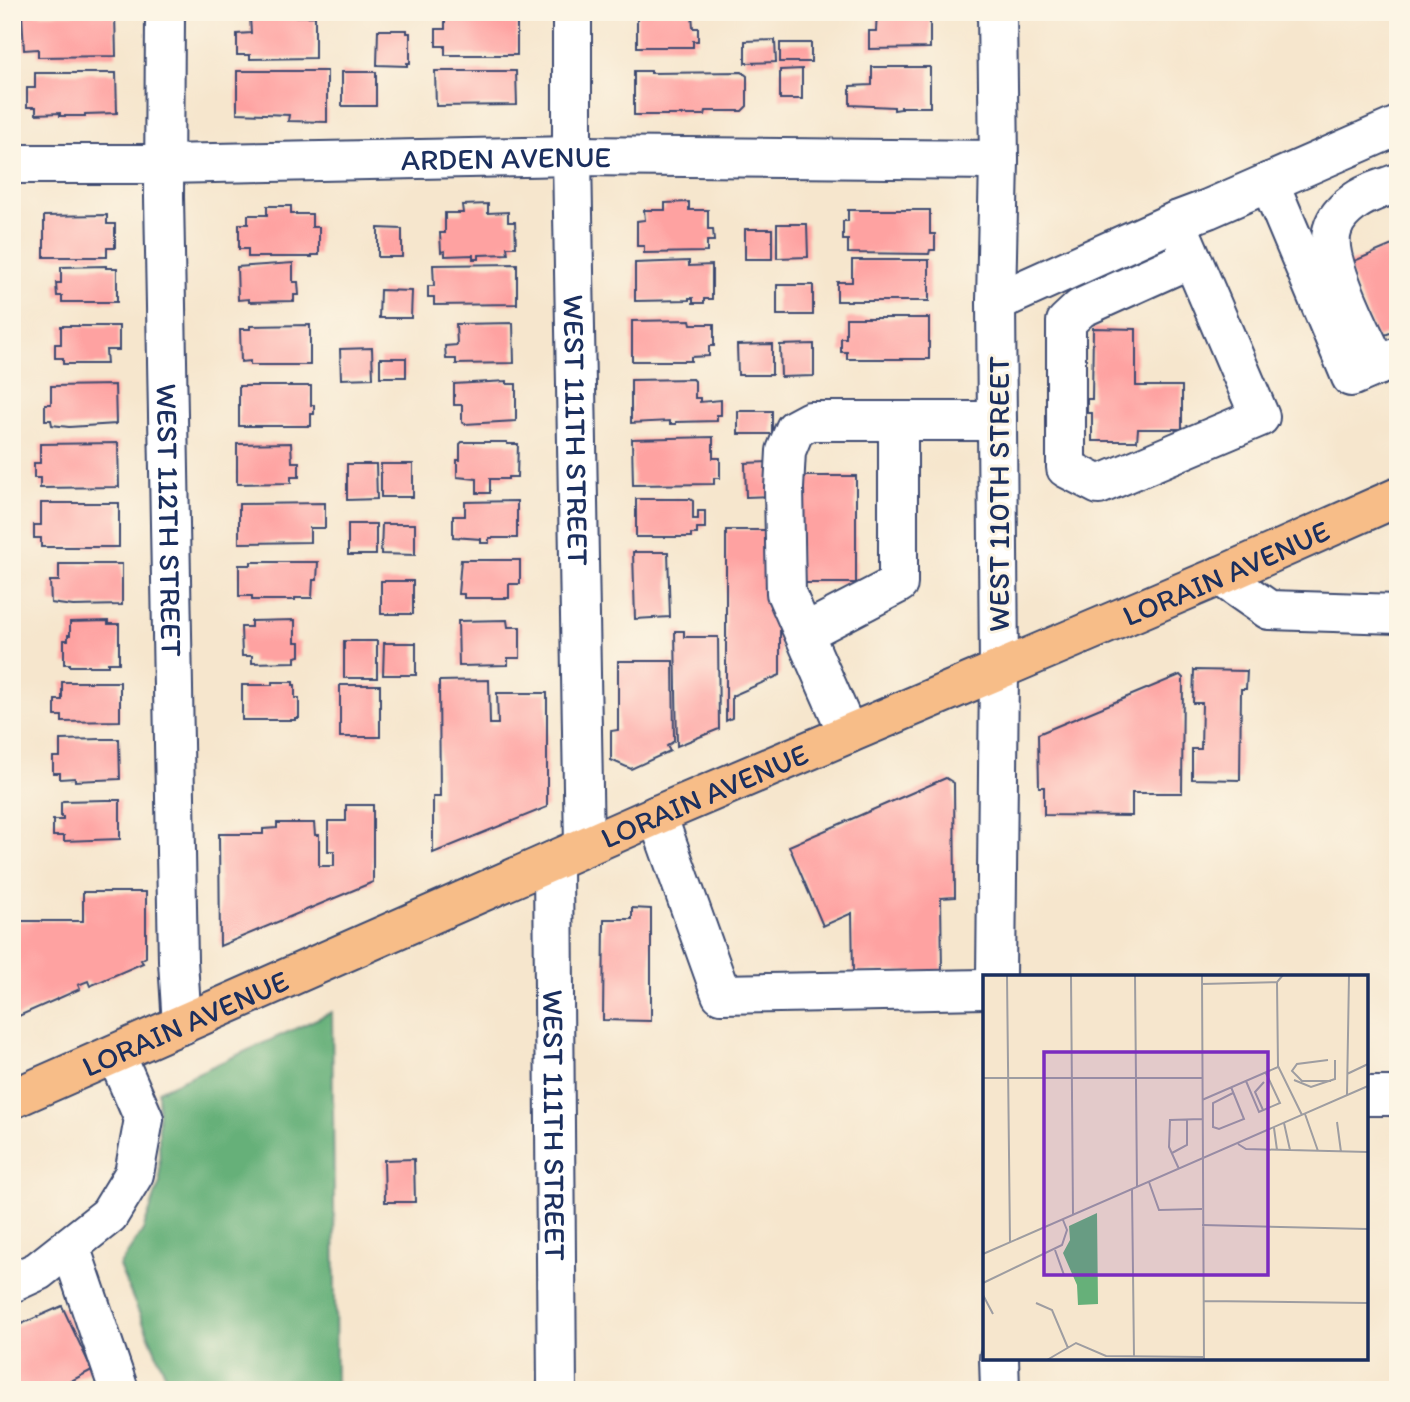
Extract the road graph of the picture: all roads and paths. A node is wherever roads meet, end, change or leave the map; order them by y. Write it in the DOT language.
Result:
graph roads {
  1 [pos="165,12"];
  2 [pos="572,12"];
  3 [pos="998,12"];
  4 [pos="1397,128"];
  5 [pos="572,156"];
  6 [pos="999,160"];
  7 [pos="12,164"];
  8 [pos="164,164"];
  9 [pos="1269,182"];
  10 [pos="1392,185"];
  11 [pos="1176,221"];
  12 [pos="1296,244"];
  13 [pos="1192,258"];
  14 [pos="996,302"];
  15 [pos="1388,361"];
  16 [pos="898,421"];
  17 [pos="997,421"];
  18 [pos="1398,497"];
  19 [pos="1220,576"];
  20 [pos="1398,614"];
  21 [pos="804,632"];
  22 [pos="999,671"];
  23 [pos="848,734"];
  24 [pos="657,815"];
  25 [pos="569,854"];
  26 [pos="996,975"];
  27 [pos="983,989"];
  28 [pos="182,1025"];
  29 [pos="116,1055"];
  30 [pos="1368,1096"];
  31 [pos="1398,1096"];
  32 [pos="12,1099"];
  33 [pos="71,1246"];
  34 [pos="12,1283"];
  35 [pos="999,1360"];
  36 [pos="119,1390"];
  37 [pos="557,1390"];
  38 [pos="1000,1390"];
  1 -- 8 [label="street, WEST 112TH STREET"];
  2 -- 5 [label="street, WEST 111TH STREET"];
  3 -- 6 [label="street, WEST 110TH STREET"];
  4 -- 9 [label="street"];
  5 -- 6 [label="street, ARDEN AVENUE"];
  5 -- 8 [label="street, ARDEN AVENUE"];
  5 -- 25 [label="street, WEST 111TH STREET"];
  6 -- 14 [label="street, WEST 110TH STREET"];
  7 -- 8 [label="street, ARDEN AVENUE"];
  8 -- 28 [label="street, WEST 112TH STREET"];
  9 -- 11 [label="street"];
  9 -- 12 [label="street"];
  10 -- 12 [label="street"];
  10 -- 15 [label="street"];
  11 -- 13 [label="street"];
  11 -- 14 [label="street"];
  12 -- 15 [label="street"];
  13 -- 13 [label="street"];
  14 -- 17 [label="street, WEST 110TH STREET"];
  16 -- 17 [label="street"];
  16 -- 21 [label="street"];
  16 -- 21 [label="street"];
  17 -- 22 [label="street, WEST 110TH STREET"];
  18 -- 19 [label="main road, LORAIN AVENUE"];
  19 -- 20 [label="street"];
  19 -- 22 [label="main road, LORAIN AVENUE"];
  21 -- 23 [label="street"];
  22 -- 23 [label="main road, LORAIN AVENUE"];
  22 -- 26 [label="street, WEST 110TH STREET"];
  23 -- 24 [label="main road, LORAIN AVENUE"];
  24 -- 25 [label="main road, LORAIN AVENUE"];
  24 -- 27 [label="street"];
  25 -- 28 [label="main road, LORAIN AVENUE"];
  25 -- 37 [label="street, WEST 111TH STREET"];
  28 -- 29 [label="main road, LORAIN AVENUE"];
  29 -- 32 [label="main road, LORAIN AVENUE"];
  29 -- 33 [label="street"];
  30 -- 31 [label="street"];
  33 -- 34 [label="street"];
  33 -- 36 [label="street"];
  35 -- 38 [label="street"];
}
